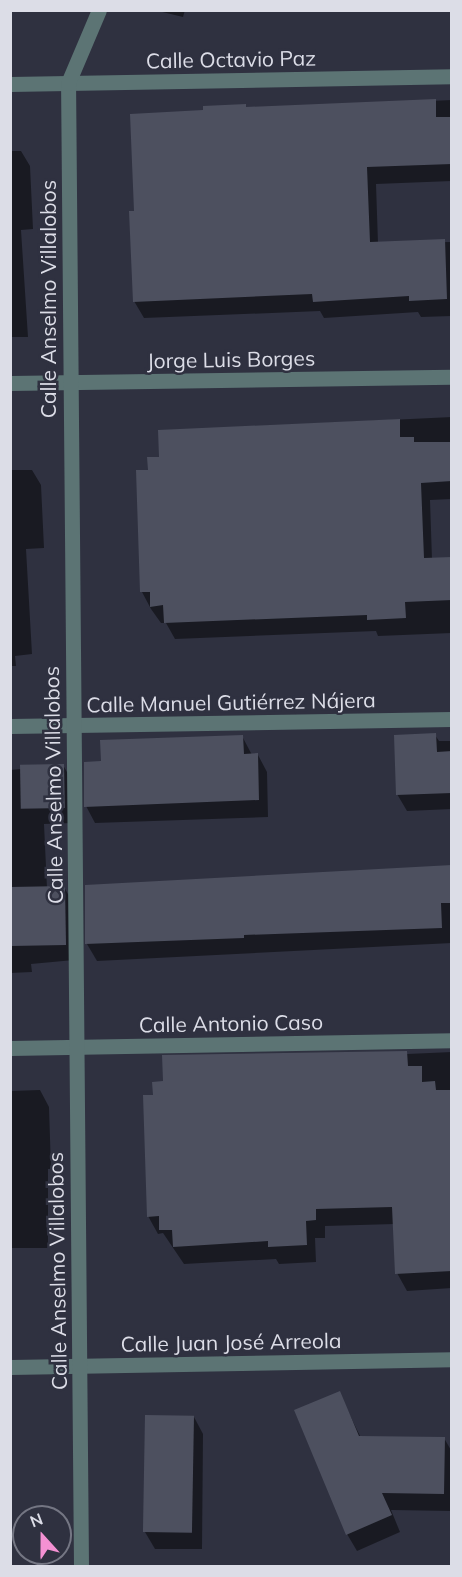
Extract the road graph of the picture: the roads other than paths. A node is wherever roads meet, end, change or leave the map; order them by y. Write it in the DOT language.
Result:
graph roads {
  1 [pos="99,10"];
  2 [pos="452,76"];
  3 [pos="68,82"];
  4 [pos="10,84"];
  5 [pos="452,378"];
  6 [pos="70,382"];
  7 [pos="10,383"];
  8 [pos="452,719"];
  9 [pos="73,725"];
  10 [pos="10,726"];
  11 [pos="452,1040"];
  12 [pos="76,1047"];
  13 [pos="10,1048"];
  14 [pos="452,1359"];
  15 [pos="79,1366"];
  16 [pos="10,1367"];
  17 [pos="81,1566"];
  1 -- 3 [label="street, Calle Anselmo Villalobos"];
  2 -- 3 [label="street, Calle Octavio Paz"];
  3 -- 4 [label="street, Calle Octavio Paz"];
  3 -- 6 [label="street, Calle Anselmo Villalobos"];
  5 -- 6 [label="street, Jorge Luis Borges"];
  6 -- 7 [label="street, Jorge Luis Borges"];
  6 -- 9 [label="street, Calle Anselmo Villalobos"];
  8 -- 9 [label="street, Calle Manuel Gutiérrez Nájera"];
  9 -- 10 [label="street, Calle Manuel Gutiérrez Nájera"];
  9 -- 12 [label="street, Calle Anselmo Villalobos"];
  11 -- 12 [label="street, Calle Antonio Caso"];
  12 -- 13 [label="street, Calle Antonio Caso"];
  12 -- 15 [label="street, Calle Anselmo Villalobos"];
  14 -- 15 [label="street, Calle Juan José Arreola"];
  15 -- 16 [label="street, Calle Juan José Arreola"];
  15 -- 17 [label="street, Calle Anselmo Villalobos"];
}
